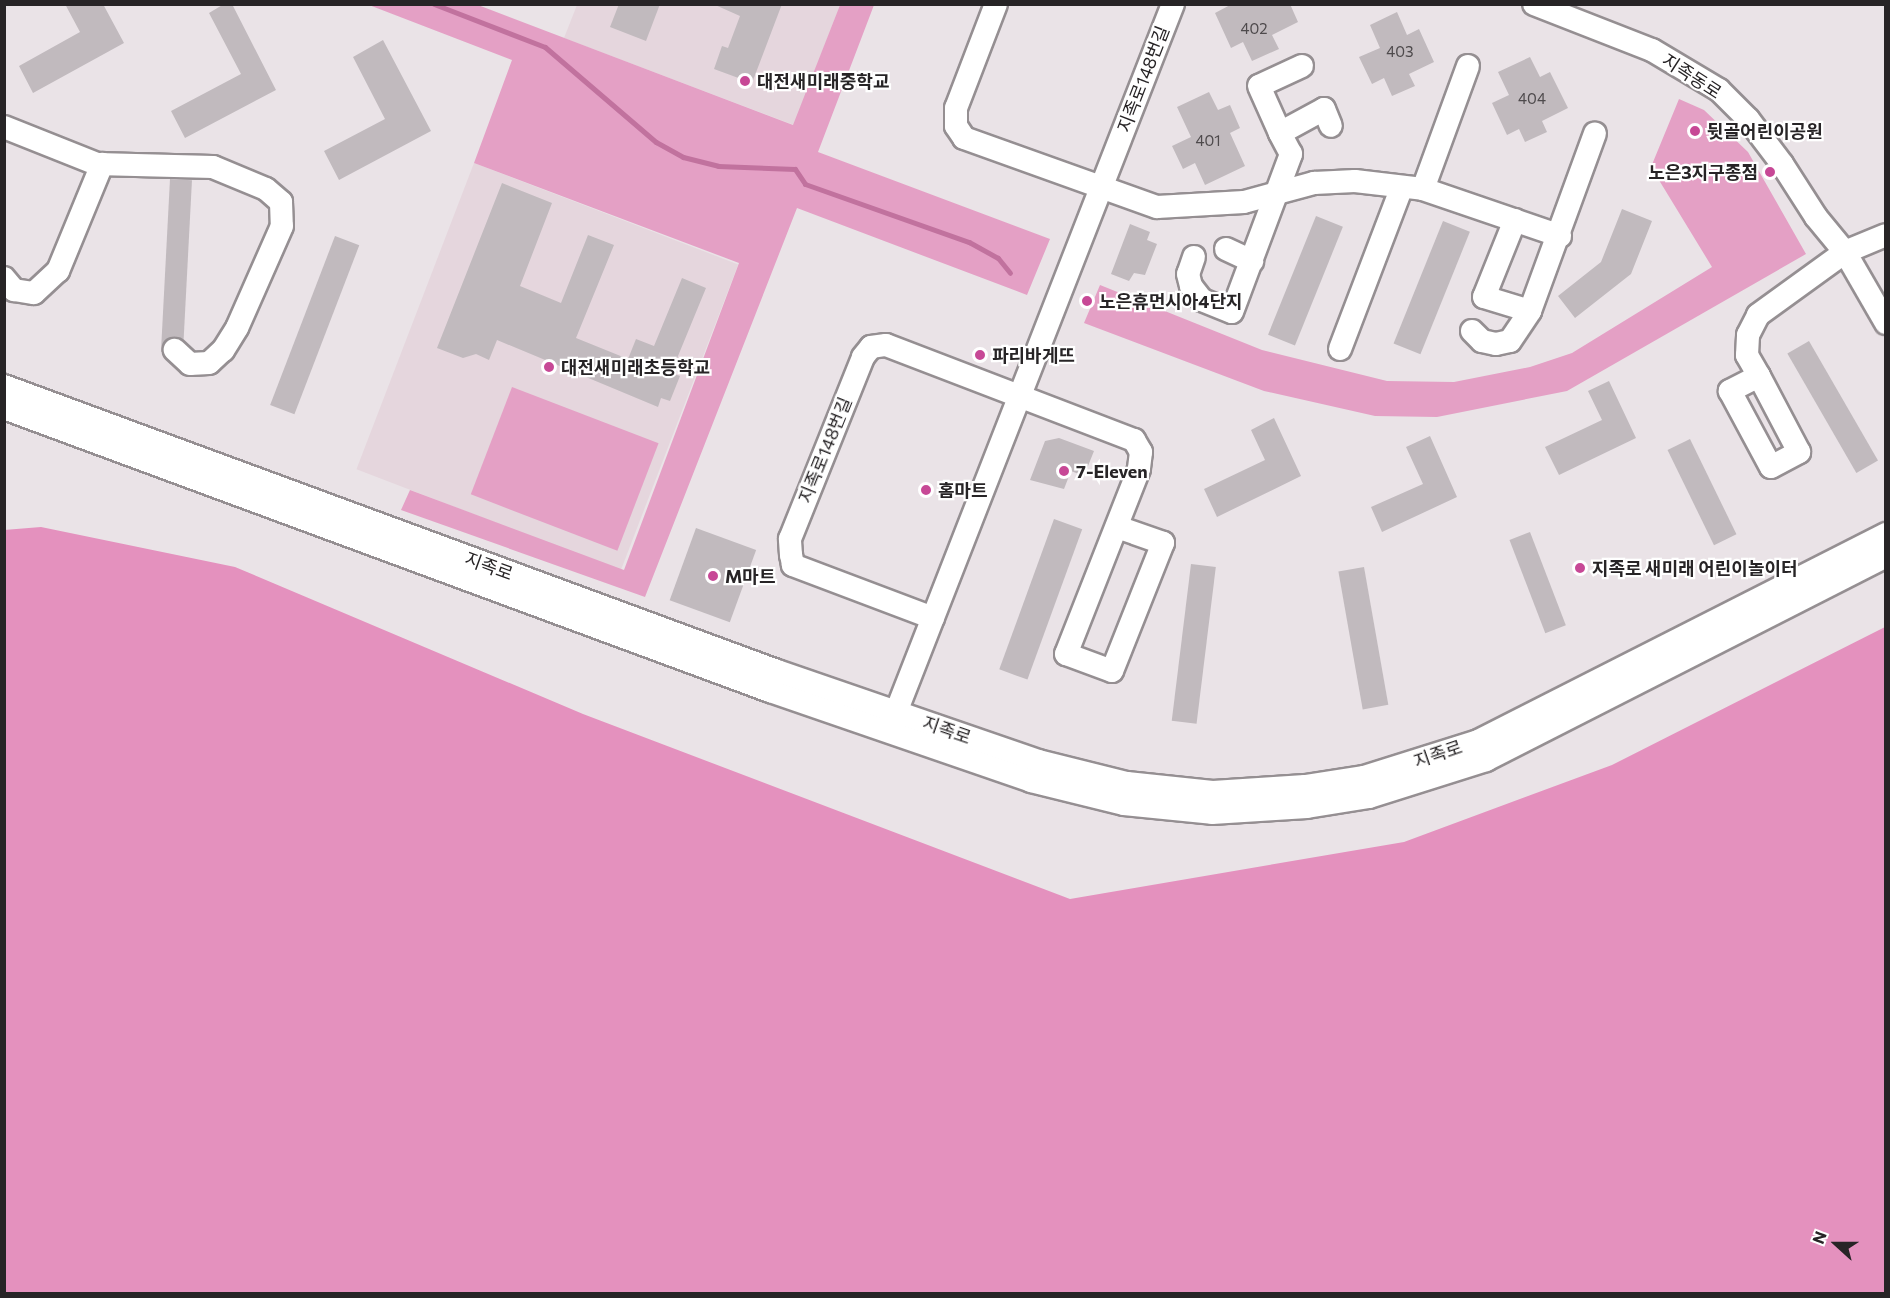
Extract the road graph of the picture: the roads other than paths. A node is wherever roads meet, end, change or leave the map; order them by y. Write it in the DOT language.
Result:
graph roads {
  1 [pos="996,4"];
  2 [pos="1173,4"];
  3 [pos="1534,4"];
  4 [pos="1302,66"];
  5 [pos="1468,66"];
  6 [pos="1331,126"];
  7 [pos="4,127"];
  8 [pos="1280,133"];
  9 [pos="1595,133"];
  10 [pos="102,164"];
  11 [pos="1101,188"];
  12 [pos="1413,188"];
  13 [pos="1279,192"];
  14 [pos="1515,220"];
  15 [pos="1560,236"];
  16 [pos="1879,238"];
  17 [pos="1226,249"];
  18 [pos="1845,252"];
  19 [pos="1194,257"];
  20 [pos="1252,261"];
  21 [pos="4,278"];
  22 [pos="1530,311"];
  23 [pos="1886,323"];
  24 [pos="1473,331"];
  25 [pos="1340,349"];
  26 [pos="175,350"];
  27 [pos="1759,376"];
  28 [pos="4,386"];
  29 [pos="1019,397"];
  30 [pos="4,408"];
  31 [pos="1117,527"];
  32 [pos="1886,534"];
  33 [pos="1886,556"];
  34 [pos="933,618"];
  35 [pos="892,722"];
  1 -- 11 [label="street"];
  2 -- 11 [label="street, 지족로148번길"];
  3 -- 18 [label="street, 지족동로"];
  4 -- 8 [label="street"];
  5 -- 12 [label="street"];
  6 -- 8 [label="street"];
  7 -- 10 [label="street"];
  8 -- 13 [label="street"];
  9 -- 15 [label="street"];
  10 -- 21 [label="street"];
  10 -- 26 [label="street"];
  11 -- 13 [label="street"];
  11 -- 29 [label="street, 지족로148번길"];
  12 -- 13 [label="street"];
  12 -- 14 [label="street"];
  12 -- 25 [label="street"];
  13 -- 20 [label="street"];
  14 -- 15 [label="street"];
  14 -- 22 [label="street"];
  15 -- 22 [label="street"];
  16 -- 18 [label="street"];
  17 -- 20 [label="street"];
  18 -- 23 [label="street, 지족동로"];
  18 -- 27 [label="street"];
  19 -- 20 [label="street"];
  22 -- 24 [label="street"];
  28 -- 35 [label="street, 지족로"];
  29 -- 31 [label="street"];
  29 -- 34 [label="street, 지족로148번길"];
  29 -- 34 [label="street, 지족로148번길"];
  30 -- 35 [label="street, 지족로"];
  31 -- 31 [label="street"];
  32 -- 35 [label="street, 지족로"];
  33 -- 35 [label="street, 지족로"];
  34 -- 35 [label="street, 지족로148번길"];
}
